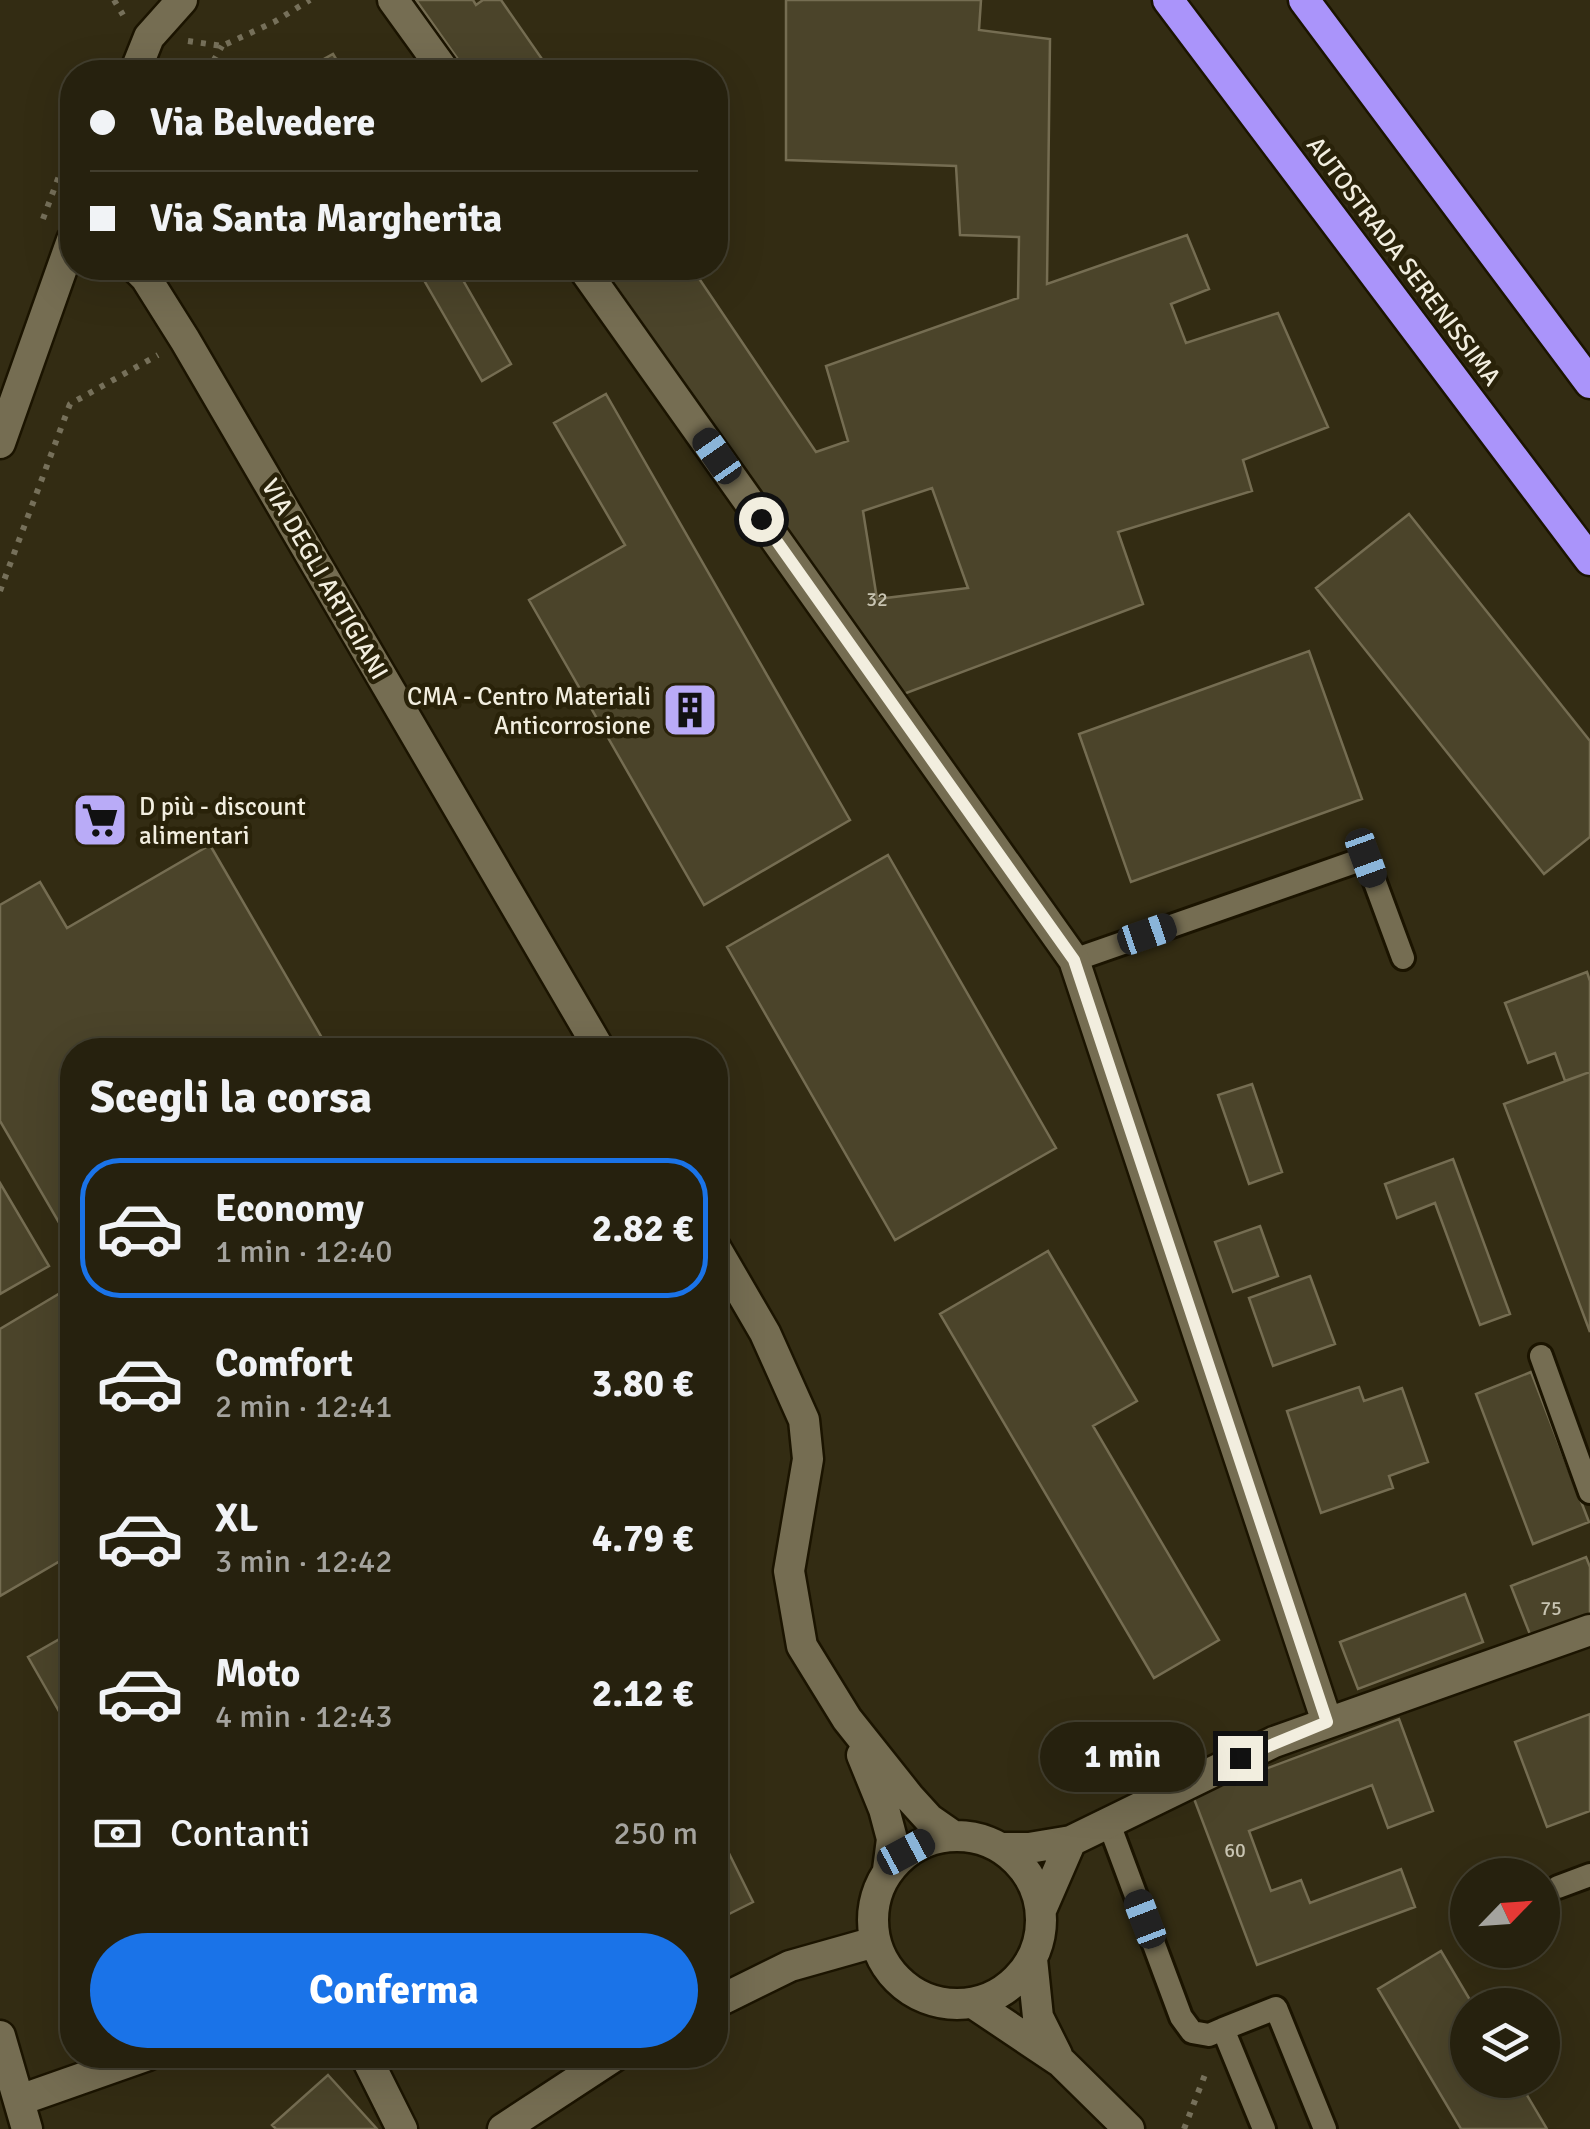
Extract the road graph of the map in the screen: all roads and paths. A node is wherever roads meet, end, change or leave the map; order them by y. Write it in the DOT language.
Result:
graph roads {
  1 [pos="114,0"];
  2 [pos="182,0"];
  3 [pos="310,0"];
  4 [pos="393,0"];
  5 [pos="1168,0"];
  6 [pos="1304,0"];
  7 [pos="149,36"];
  8 [pos="222,46"];
  9 [pos="140,60"];
  10 [pos="214,60"];
  11 [pos="436,60"];
  12 [pos="60,274"];
  13 [pos="147,280"];
  14 [pos="592,280"];
  15 [pos="185,340"];
  16 [pos="1590,383"];
  17 [pos="0,443"];
  18 [pos="1590,560"];
  19 [pos="0,590"];
  20 [pos="1403,958"];
  21 [pos="1074,960"];
  22 [pos="593,1038"];
  23 [pos="728,1269"];
  24 [pos="1540,1356"];
  25 [pos="1590,1492"];
  26 [pos="1590,1630"];
  27 [pos="847,1720"];
  28 [pos="1327,1722"];
  29 [pos="1108,1821"];
  30 [pos="952,1835"];
  31 [pos="1071,1841"];
  32 [pos="1001,1848"];
  33 [pos="888,1870"];
  34 [pos="1590,1875"];
  35 [pos="1560,1886"];
  36 [pos="1041,1910"];
  37 [pos="875,1942"];
  38 [pos="1032,1958"];
  39 [pos="728,1997"];
  40 [pos="973,2003"];
  41 [pos="1223,2029"];
  42 [pos="0,2036"];
  43 [pos="1061,2062"];
  44 [pos="121,2068"];
  45 [pos="371,2068"];
  46 [pos="596,2068"];
  47 [pos="24,2115"];
  48 [pos="402,2129"];
  49 [pos="503,2129"];
  50 [pos="1129,2129"];
  51 [pos="1184,2129"];
  52 [pos="1264,2129"];
  53 [pos="1325,2129"];
  1 -- 7 [label="path"];
  2 -- 7 [label="street"];
  3 -- 8 [label="path"];
  4 -- 11 [label="street"];
  5 -- 18 [label="highway, AUTOSTRADA SERENISSIMA"];
  6 -- 16 [label="highway"];
  7 -- 8 [label="path"];
  7 -- 9 [label="street"];
  8 -- 10 [label="path"];
  12 -- 17 [label="street"];
  13 -- 15 [label="street, VIA DEGLI ARTIGIANI"];
  14 -- 21 [label="street"];
  15 -- 19 [label="path"];
  15 -- 22 [label="street, VIA DEGLI ARTIGIANI"];
  20 -- 21 [label="lane"];
  21 -- 28 [label="street"];
  23 -- 27 [label="street"];
  24 -- 25 [label="lane"];
  26 -- 28 [label="street"];
  27 -- 30 [label="street"];
  27 -- 33 [label="street"];
  28 -- 29 [label="street"];
  29 -- 31 [label="street"];
  29 -- 41 [label="lane"];
  30 -- 32 [label="street"];
  30 -- 33 [label="street"];
  31 -- 32 [label="street"];
  31 -- 36 [label="street"];
  32 -- 36 [label="street"];
  33 -- 37 [label="street"];
  34 -- 35 [label="lane"];
  36 -- 38 [label="street"];
  37 -- 39 [label="street"];
  37 -- 40 [label="street"];
  38 -- 40 [label="street"];
  38 -- 43 [label="street"];
  40 -- 43 [label="street"];
  41 -- 51 [label="path"];
  41 -- 52 [label="lane"];
  41 -- 53 [label="lane"];
  42 -- 47 [label="street"];
  43 -- 50 [label="street"];
  44 -- 47 [label="street"];
  45 -- 48 [label="street"];
  46 -- 49 [label="street"];
}
